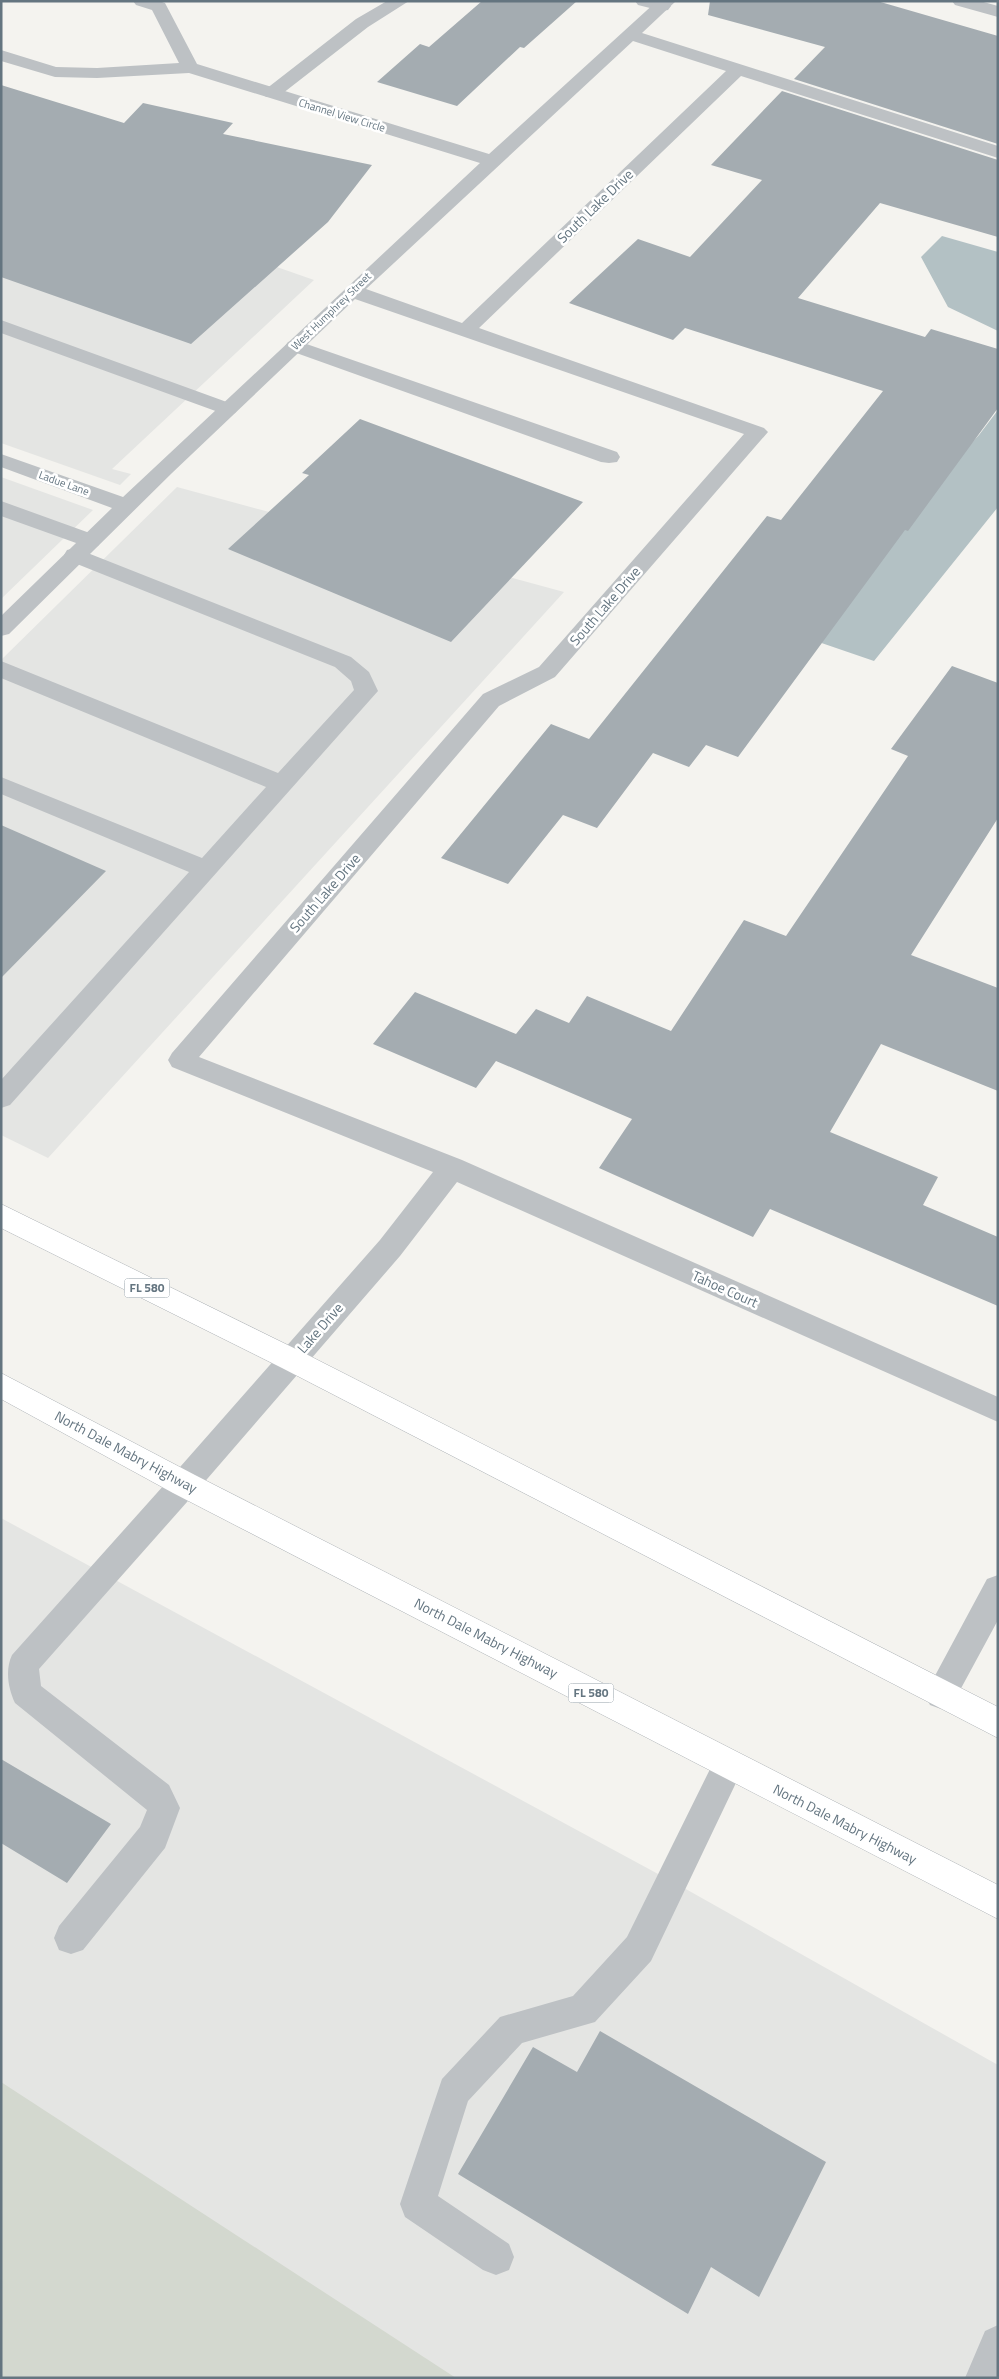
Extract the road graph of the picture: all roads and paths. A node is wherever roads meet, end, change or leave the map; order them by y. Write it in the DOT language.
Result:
graph roads {
  1 [pos="142,1"];
  2 [pos="400,1"];
  3 [pos="961,1"];
  4 [pos="658,3"];
  5 [pos="998,12"];
  6 [pos="631,35"];
  7 [pos="1,55"];
  8 [pos="190,68"];
  9 [pos="738,69"];
  10 [pos="272,93"];
  11 [pos="998,152"];
  12 [pos="493,161"];
  13 [pos="352,291"];
  14 [pos="1,326"];
  15 [pos="466,330"];
  16 [pos="295,346"];
  17 [pos="228,409"];
  18 [pos="609,457"];
  19 [pos="1,460"];
  20 [pos="128,506"];
  21 [pos="1,508"];
  22 [pos="83,548"];
  23 [pos="4,622"];
  24 [pos="1,669"];
  25 [pos="282,784"];
  26 [pos="1,785"];
  27 [pos="206,869"];
  28 [pos="1,1098"];
  29 [pos="452,1168"];
  30 [pos="1,1215"];
  31 [pos="292,1360"];
  32 [pos="1,1385"];
  33 [pos="998,1410"];
  34 [pos="184,1484"];
  35 [pos="998,1589"];
  36 [pos="941,1695"];
  37 [pos="998,1723"];
  38 [pos="730,1764"];
  39 [pos="998,1903"];
  40 [pos="71,1938"];
  41 [pos="496,2257"];
  42 [pos="998,2344"];
  43 [pos="984,2378"];
  1 -- 8 [label="street"];
  2 -- 10 [label="street"];
  3 -- 5 [label="street"];
  4 -- 6 [label="street, West Humphrey Street"];
  6 -- 9 [label="street"];
  6 -- 12 [label="street, West Humphrey Street"];
  7 -- 8 [label="street, Channel View Circle"];
  8 -- 10 [label="street, Channel View Circle"];
  9 -- 11 [label="street"];
  9 -- 15 [label="street, South Lake Drive"];
  10 -- 12 [label="street, Channel View Circle"];
  12 -- 13 [label="street, West Humphrey Street"];
  13 -- 15 [label="street"];
  13 -- 16 [label="street, West Humphrey Street"];
  14 -- 17 [label="street"];
  15 -- 29 [label="street, South Lake Drive"];
  16 -- 17 [label="street, West Humphrey Street"];
  16 -- 18 [label="street"];
  17 -- 20 [label="street, West Humphrey Street"];
  19 -- 20 [label="street, Ladue Lane"];
  20 -- 22 [label="street, West Humphrey Street"];
  21 -- 22 [label="street"];
  22 -- 23 [label="street, West Humphrey Street"];
  22 -- 25 [label="street"];
  24 -- 25 [label="street"];
  25 -- 27 [label="street"];
  26 -- 27 [label="street"];
  27 -- 28 [label="street"];
  29 -- 31 [label="street, Lake Drive"];
  29 -- 33 [label="street, Tahoe Court"];
  30 -- 31 [label="main road, FL 580"];
  31 -- 34 [label="street, Lake Drive"];
  31 -- 36 [label="main road, FL 580"];
  32 -- 34 [label="main road, North Dale Mabry Highway / FL 580"];
  34 -- 38 [label="main road, North Dale Mabry Highway / FL 580"];
  34 -- 40 [label="street, Lake Drive"];
  35 -- 36 [label="street"];
  36 -- 37 [label="main road, FL 580"];
  38 -- 39 [label="main road, North Dale Mabry Highway / FL 580"];
  38 -- 41 [label="street"];
  42 -- 43 [label="street"];
}
